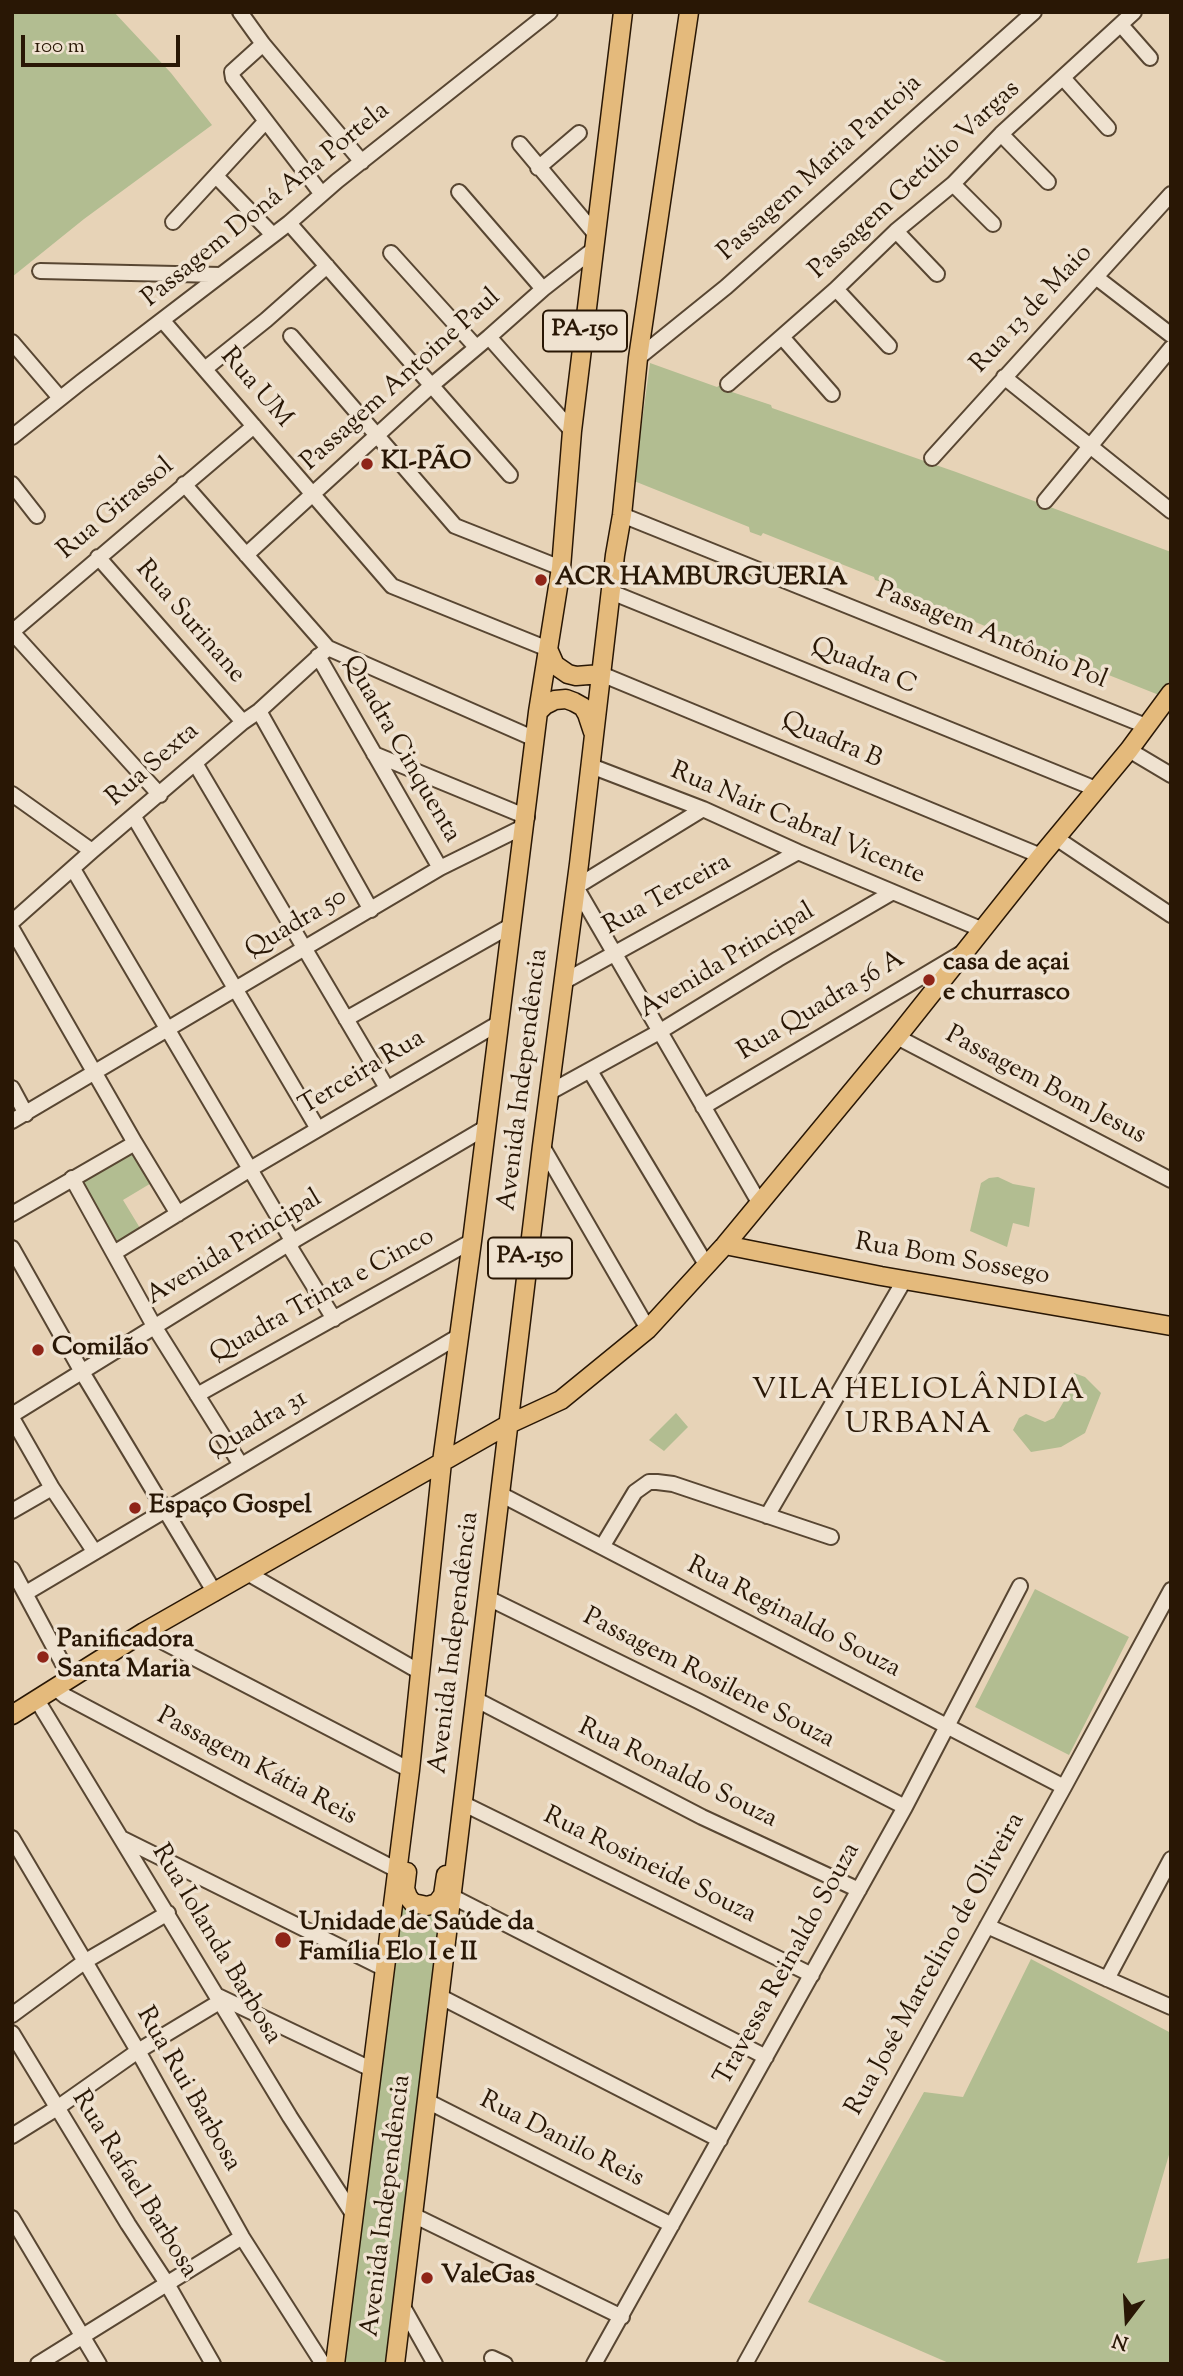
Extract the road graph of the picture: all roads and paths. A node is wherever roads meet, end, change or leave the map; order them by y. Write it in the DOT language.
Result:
graph roads {
  1 [pos="240,12"];
  2 [pos="550,12"];
  3 [pos="623,12"];
  4 [pos="689,12"];
  5 [pos="1034,12"];
  6 [pos="1134,12"];
  7 [pos="1121,25"];
  8 [pos="263,44"];
  9 [pos="1150,58"];
  10 [pos="1064,79"];
  11 [pos="265,121"];
  12 [pos="1108,128"];
  13 [pos="579,134"];
  14 [pos="1001,134"];
  15 [pos="520,144"];
  16 [pos="362,162"];
  17 [pos="538,168"];
  18 [pos="216,176"];
  19 [pos="1048,181"];
  20 [pos="953,184"];
  21 [pos="459,192"];
  22 [pos="321,193"];
  23 [pos="1171,194"];
  24 [pos="173,222"];
  25 [pos="289,223"];
  26 [pos="993,224"];
  27 [pos="896,231"];
  28 [pos="273,235"];
  29 [pos="595,242"];
  30 [pos="391,253"];
  31 [pos="327,266"];
  32 [pos="40,271"];
  33 [pos="937,274"];
  34 [pos="221,275"];
  35 [pos="1097,278"];
  36 [pos="543,289"];
  37 [pos="836,289"];
  38 [pos="163,321"];
  39 [pos="291,335"];
  40 [pos="1171,335"];
  41 [pos="489,337"];
  42 [pos="782,337"];
  43 [pos="12,342"];
  44 [pos="889,346"];
  45 [pos="476,347"];
  46 [pos="1171,348"];
  47 [pos="638,358"];
  48 [pos="205,369"];
  49 [pos="1004,377"];
  50 [pos="432,384"];
  51 [pos="728,384"];
  52 [pos="832,394"];
  53 [pos="60,398"];
  54 [pos="254,426"];
  55 [pos="572,431"];
  56 [pos="378,435"];
  57 [pos="12,437"];
  58 [pos="1092,446"];
  59 [pos="932,458"];
  60 [pos="510,475"];
  61 [pos="12,484"];
  62 [pos="184,484"];
  63 [pos="313,494"];
  64 [pos="1045,501"];
  65 [pos="1171,511"];
  66 [pos="622,515"];
  67 [pos="37,516"];
  68 [pos="246,555"];
  69 [pos="98,557"];
  70 [pos="561,568"];
  71 [pos="611,593"];
  72 [pos="12,632"];
  73 [pos="548,649"];
  74 [pos="323,652"];
  75 [pos="601,674"];
  76 [pos="1167,704"];
  77 [pos="259,711"];
  78 [pos="538,712"];
  79 [pos="243,722"];
  80 [pos="1146,726"];
  81 [pos="594,735"];
  82 [pos="535,739"];
  83 [pos="1129,750"];
  84 [pos="374,754"];
  85 [pos="195,763"];
  86 [pos="591,766"];
  87 [pos="1171,775"];
  88 [pos="1096,789"];
  89 [pos="12,794"];
  90 [pos="160,795"];
  91 [pos="703,809"];
  92 [pos="134,817"];
  93 [pos="526,822"];
  94 [pos="1056,838"];
  95 [pos="92,851"];
  96 [pos="798,852"];
  97 [pos="1041,856"];
  98 [pos="440,868"];
  99 [pos="73,869"];
  100 [pos="576,887"];
  101 [pos="893,892"];
  102 [pos="371,910"];
  103 [pos="1171,915"];
  104 [pos="12,922"];
  105 [pos="512,925"];
  106 [pos="12,929"];
  107 [pos="983,930"];
  108 [pos="304,949"];
  109 [pos="968,950"];
  110 [pos="614,955"];
  111 [pos="563,982"];
  112 [pos="236,989"];
  113 [pos="346,1019"];
  114 [pos="499,1023"];
  115 [pos="166,1030"];
  116 [pos="659,1032"];
  117 [pos="897,1037"];
  118 [pos="590,1071"];
  119 [pos="96,1073"];
  120 [pos="12,1088"];
  121 [pos="387,1088"];
  122 [pos="550,1092"];
  123 [pos="702,1107"];
  124 [pos="26,1114"];
  125 [pos="12,1121"];
  126 [pos="485,1128"];
  127 [pos="318,1129"];
  128 [pos="135,1143"];
  129 [pos="542,1146"];
  130 [pos="251,1168"];
  131 [pos="72,1178"];
  132 [pos="1171,1180"];
  133 [pos="760,1204"];
  134 [pos="12,1214"];
  135 [pos="178,1214"];
  136 [pos="472,1241"];
  137 [pos="290,1243"];
  138 [pos="725,1245"];
  139 [pos="12,1248"];
  140 [pos="114,1253"];
  141 [pos="707,1266"];
  142 [pos="905,1279"];
  143 [pos="334,1319"];
  144 [pos="154,1326"];
  145 [pos="1171,1326"];
  146 [pos="648,1329"];
  147 [pos="459,1336"];
  148 [pos="82,1372"];
  149 [pos="197,1395"];
  150 [pos="12,1417"];
  151 [pos="509,1424"];
  152 [pos="442,1462"];
  153 [pos="241,1465"];
  154 [pos="52,1488"];
  155 [pos="499,1494"];
  156 [pos="12,1511"];
  157 [pos="166,1511"];
  158 [pos="767,1516"];
  159 [pos="831,1536"];
  160 [pos="602,1547"];
  161 [pos="94,1551"];
  162 [pos="12,1569"];
  163 [pos="249,1574"];
  164 [pos="1020,1586"];
  165 [pos="1171,1590"];
  166 [pos="26,1593"];
  167 [pos="215,1593"];
  168 [pos="488,1598"];
  169 [pos="144,1632"];
  170 [pos="420,1672"];
  171 [pos="71,1679"];
  172 [pos="55,1688"];
  173 [pos="475,1699"];
  174 [pos="37,1700"];
  175 [pos="12,1715"];
  176 [pos="947,1727"];
  177 [pos="472,1733"];
  178 [pos="413,1736"];
  179 [pos="410,1770"];
  180 [pos="1064,1787"];
  181 [pos="464,1804"];
  182 [pos="905,1807"];
  183 [pos="12,1838"];
  184 [pos="121,1839"];
  185 [pos="1171,1859"];
  186 [pos="397,1870"];
  187 [pos="859,1890"];
  188 [pos="453,1897"];
  189 [pos="168,1913"];
  190 [pos="987,1926"];
  191 [pos="84,1962"];
  192 [pos="385,1969"];
  193 [pos="812,1975"];
  194 [pos="1107,1979"];
  195 [pos="441,1997"];
  196 [pos="220,1998"];
  197 [pos="1171,2007"];
  198 [pos="12,2015"];
  199 [pos="12,2033"];
  200 [pos="138,2050"];
  201 [pos="766,2057"];
  202 [pos="371,2069"];
  203 [pos="427,2101"];
  204 [pos="57,2108"];
  205 [pos="12,2136"];
  206 [pos="720,2140"];
  207 [pos="353,2214"];
  208 [pos="413,2215"];
  209 [pos="12,2218"];
  210 [pos="672,2225"];
  211 [pos="242,2237"];
  212 [pos="166,2283"];
  213 [pos="403,2308"];
  214 [pos="622,2317"];
  215 [pos="81,2335"];
  216 [pos="38,2364"];
  217 [pos="99,2364"];
  218 [pos="213,2364"];
  219 [pos="323,2364"];
  220 [pos="335,2364"];
  221 [pos="395,2364"];
  222 [pos="435,2364"];
  223 [pos="594,2364"];
  224 [pos="745,2364"];
  1 -- 8 [label="street"];
  2 -- 16 [label="street, Passagem Doná Ana Portela"];
  3 -- 29 [label="main road, Avenida Independência / PA-150"];
  4 -- 47 [label="main road, Avenida Independência / PA-150"];
  5 -- 47 [label="street, Passagem Maria Pantoja"];
  6 -- 7 [label="street, Passagem Getúlio Vargas"];
  7 -- 9 [label="street"];
  7 -- 10 [label="street, Passagem Getúlio Vargas"];
  8 -- 11 [label="street"];
  8 -- 16 [label="street"];
  10 -- 12 [label="street"];
  10 -- 14 [label="street, Passagem Getúlio Vargas"];
  11 -- 18 [label="street"];
  11 -- 22 [label="street"];
  13 -- 17 [label="street"];
  14 -- 19 [label="street"];
  14 -- 20 [label="street, Passagem Getúlio Vargas"];
  15 -- 17 [label="street"];
  16 -- 22 [label="street, Passagem Doná Ana Portela"];
  17 -- 29 [label="street"];
  18 -- 24 [label="street"];
  18 -- 28 [label="street"];
  20 -- 26 [label="street"];
  20 -- 27 [label="street, Passagem Getúlio Vargas"];
  21 -- 36 [label="street"];
  22 -- 25 [label="street, Passagem Doná Ana Portela"];
  23 -- 35 [label="street, Rua 13 de Maio"];
  25 -- 28 [label="street, Passagem Doná Ana Portela"];
  25 -- 31 [label="street"];
  27 -- 33 [label="street"];
  27 -- 37 [label="street, Passagem Getúlio Vargas"];
  28 -- 34 [label="street, Passagem Doná Ana Portela"];
  29 -- 36 [label="street, Passagem Antoine Paul"];
  29 -- 55 [label="main road, Avenida Independência / PA-150"];
  30 -- 45 [label="street"];
  31 -- 48 [label="street"];
  31 -- 50 [label="street"];
  32 -- 34 [label="street"];
  34 -- 38 [label="street, Passagem Doná Ana Portela"];
  35 -- 40 [label="street"];
  35 -- 49 [label="street, Rua 13 de Maio"];
  36 -- 41 [label="street, Passagem Antoine Paul"];
  37 -- 42 [label="street, Passagem Getúlio Vargas"];
  37 -- 44 [label="street"];
  38 -- 48 [label="street, Rua UM"];
  38 -- 53 [label="street, Passagem Doná Ana Portela"];
  39 -- 56 [label="street"];
  41 -- 45 [label="street, Passagem Antoine Paul"];
  41 -- 55 [label="street"];
  42 -- 51 [label="street, Passagem Getúlio Vargas"];
  42 -- 52 [label="street"];
  43 -- 53 [label="street"];
  45 -- 50 [label="street, Passagem Antoine Paul"];
  46 -- 58 [label="street"];
  47 -- 66 [label="main road, Avenida Independência / PA-150"];
  48 -- 54 [label="street, Rua UM"];
  49 -- 58 [label="street"];
  49 -- 59 [label="street, Rua 13 de Maio"];
  50 -- 56 [label="street, Passagem Antoine Paul"];
  50 -- 60 [label="street"];
  53 -- 57 [label="street, Passagem Doná Ana Portela"];
  54 -- 62 [label="street, Rua Girassol"];
  54 -- 63 [label="street, Rua UM"];
  55 -- 70 [label="main road, Avenida Independência / PA-150"];
  56 -- 63 [label="street, Passagem Antoine Paul"];
  56 -- 70 [label="street"];
  58 -- 64 [label="street"];
  58 -- 65 [label="street"];
  61 -- 67 [label="street"];
  62 -- 68 [label="street"];
  62 -- 69 [label="street, Rua Girassol"];
  63 -- 68 [label="street, Passagem Antoine Paul"];
  63 -- 73 [label="street, Rua UM"];
  66 -- 71 [label="main road, Avenida Independência / PA-150"];
  66 -- 80 [label="street, Passagem Antônio Pol"];
  68 -- 74 [label="street"];
  69 -- 72 [label="street, Rua Girassol"];
  69 -- 79 [label="street, Rua Surinane"];
  70 -- 73 [label="main road, Avenida Independência / PA-150"];
  71 -- 75 [label="main road, Avenida Independência / PA-150"];
  71 -- 88 [label="street, Quadra C"];
  72 -- 90 [label="street"];
  73 -- 75 [label="main road"];
  73 -- 78 [label="main road, Avenida Independência / PA-150"];
  74 -- 77 [label="street, Rua Sexta"];
  74 -- 82 [label="street"];
  74 -- 84 [label="street, Quadra Cinquenta"];
  75 -- 81 [label="main road, Avenida Independência / PA-150"];
  75 -- 97 [label="street, Quadra B"];
  76 -- 80 [label="main road"];
  77 -- 79 [label="street, Rua Sexta"];
  77 -- 102 [label="street"];
  78 -- 81 [label="main road"];
  78 -- 82 [label="main road, Avenida Independência / PA-150"];
  79 -- 85 [label="street, Rua Sexta"];
  80 -- 83 [label="main road"];
  81 -- 86 [label="main road, Avenida Independência / PA-150"];
  82 -- 93 [label="main road, Avenida Independência / PA-150"];
  83 -- 87 [label="street"];
  83 -- 88 [label="main road"];
  84 -- 93 [label="street"];
  84 -- 98 [label="street, Quadra Cinquenta"];
  85 -- 90 [label="street, Rua Sexta"];
  85 -- 108 [label="street"];
  86 -- 91 [label="street, Rua Nair Cabral Vicente"];
  86 -- 100 [label="main road, Avenida Independência / PA-150"];
  88 -- 94 [label="main road"];
  89 -- 95 [label="street"];
  90 -- 92 [label="street, Rua Sexta"];
  91 -- 96 [label="street, Rua Nair Cabral Vicente"];
  91 -- 100 [label="street"];
  92 -- 95 [label="street, Rua Sexta"];
  92 -- 112 [label="street"];
  93 -- 98 [label="street, Quadra 50"];
  93 -- 105 [label="main road, Avenida Independência / PA-150"];
  94 -- 97 [label="main road"];
  94 -- 103 [label="street"];
  95 -- 99 [label="street, Rua Sexta"];
  96 -- 101 [label="street, Rua Nair Cabral Vicente"];
  96 -- 110 [label="street, Rua Terceira"];
  97 -- 107 [label="main road"];
  98 -- 102 [label="street, Quadra 50"];
  99 -- 104 [label="street, Rua Sexta"];
  99 -- 115 [label="street"];
  100 -- 110 [label="street"];
  100 -- 111 [label="main road, Avenida Independência / PA-150"];
  101 -- 107 [label="street, Rua Nair Cabral Vicente"];
  101 -- 116 [label="street, Avenida Principal"];
  102 -- 108 [label="street, Quadra 50"];
  105 -- 113 [label="street"];
  105 -- 114 [label="main road, Avenida Independência / PA-150"];
  106 -- 119 [label="street"];
  107 -- 109 [label="main road"];
  108 -- 112 [label="street, Quadra 50"];
  108 -- 113 [label="street"];
  109 -- 117 [label="main road"];
  109 -- 123 [label="street, Rua Quadra 56 A"];
  110 -- 111 [label="street, Rua Terceira"];
  110 -- 116 [label="street"];
  111 -- 122 [label="main road, Avenida Independência / PA-150"];
  112 -- 115 [label="street, Quadra 50"];
  112 -- 127 [label="street"];
  113 -- 121 [label="street"];
  114 -- 121 [label="street, Terceira Rua"];
  114 -- 126 [label="main road, Avenida Independência / PA-150"];
  115 -- 119 [label="street, Quadra 50"];
  115 -- 130 [label="street"];
  116 -- 118 [label="street, Avenida Principal"];
  116 -- 123 [label="street"];
  117 -- 132 [label="street, Passagem Bom Jesus"];
  117 -- 133 [label="main road"];
  118 -- 122 [label="street, Avenida Principal"];
  118 -- 141 [label="street"];
  119 -- 124 [label="street, Quadra 50"];
  119 -- 128 [label="street"];
  120 -- 124 [label="street"];
  121 -- 127 [label="street, Terceira Rua"];
  122 -- 129 [label="main road, Avenida Independência / PA-150"];
  123 -- 133 [label="street"];
  124 -- 125 [label="street, Quadra 50"];
  126 -- 136 [label="main road, Avenida Independência / PA-150"];
  126 -- 137 [label="street, Avenida Principal"];
  127 -- 130 [label="street, Terceira Rua"];
  128 -- 131 [label="street"];
  128 -- 135 [label="street"];
  129 -- 146 [label="street"];
  129 -- 151 [label="main road, Avenida Independência / PA-150"];
  130 -- 135 [label="street, Terceira Rua"];
  130 -- 137 [label="street"];
  131 -- 134 [label="street"];
  131 -- 140 [label="street"];
  133 -- 138 [label="main road"];
  135 -- 140 [label="street, Terceira Rua"];
  136 -- 143 [label="street, Quadra Trinta e Cinco"];
  136 -- 147 [label="main road, Avenida Independência / PA-150"];
  137 -- 143 [label="street"];
  137 -- 144 [label="street, Avenida Principal"];
  138 -- 141 [label="main road"];
  138 -- 142 [label="main road, Rua Bom Sossego"];
  139 -- 148 [label="street"];
  140 -- 144 [label="street"];
  141 -- 146 [label="main road"];
  142 -- 145 [label="main road, Rua Bom Sossego"];
  142 -- 158 [label="street"];
  143 -- 149 [label="street, Quadra Trinta e Cinco"];
  144 -- 148 [label="street, Avenida Principal"];
  144 -- 149 [label="street"];
  146 -- 151 [label="main road"];
  147 -- 152 [label="main road, Avenida Independência / PA-150"];
  147 -- 153 [label="street, Quadra 31"];
  148 -- 150 [label="street, Avenida Principal"];
  148 -- 157 [label="street"];
  149 -- 153 [label="street"];
  150 -- 154 [label="street"];
  151 -- 152 [label="main road"];
  151 -- 155 [label="main road, Avenida Independência / PA-150"];
  152 -- 163 [label="main road"];
  152 -- 170 [label="main road, Avenida Independência / PA-150"];
  153 -- 157 [label="street, Quadra 31"];
  154 -- 156 [label="street"];
  154 -- 161 [label="street"];
  155 -- 160 [label="street, Rua Reginaldo Souza"];
  155 -- 168 [label="main road, Avenida Independência / PA-150"];
  157 -- 161 [label="street, Quadra 31"];
  157 -- 167 [label="street"];
  158 -- 159 [label="street"];
  158 -- 160 [label="street"];
  160 -- 176 [label="street, Rua Reginaldo Souza"];
  161 -- 166 [label="street, Quadra 31"];
  162 -- 166 [label="street"];
  163 -- 167 [label="main road"];
  163 -- 170 [label="street"];
  164 -- 176 [label="street, Travessa Reinaldo Souza"];
  165 -- 180 [label="street, Rua José Marcelino de Oliveira"];
  166 -- 171 [label="street"];
  167 -- 169 [label="main road"];
  168 -- 173 [label="main road, Avenida Independência / PA-150"];
  168 -- 182 [label="street, Passagem Rosilene Souza"];
  169 -- 171 [label="main road"];
  169 -- 179 [label="street"];
  170 -- 178 [label="main road, Avenida Independência / PA-150"];
  171 -- 172 [label="main road"];
  172 -- 174 [label="main road"];
  172 -- 186 [label="street, Passagem Kátia Reis"];
  173 -- 177 [label="main road, Avenida Independência / PA-150"];
  173 -- 187 [label="street, Rua Ronaldo Souza"];
  174 -- 175 [label="main road"];
  174 -- 184 [label="street, Rua Iolanda Barbosa"];
  176 -- 180 [label="street, Rua Reginaldo Souza"];
  176 -- 182 [label="street, Travessa Reinaldo Souza"];
  177 -- 178 [label="main road"];
  177 -- 181 [label="main road, Avenida Independência / PA-150"];
  178 -- 179 [label="main road, Avenida Independência / PA-150"];
  179 -- 186 [label="main road, Avenida Independência / PA-150"];
  180 -- 190 [label="street, Rua José Marcelino de Oliveira"];
  181 -- 188 [label="main road, Avenida Independência / PA-150"];
  181 -- 193 [label="street, Rua Rosineide Souza"];
  182 -- 187 [label="street, Travessa Reinaldo Souza"];
  183 -- 191 [label="street, Rua Rui Barbosa"];
  184 -- 189 [label="street, Rua Iolanda Barbosa"];
  184 -- 192 [label="street"];
  185 -- 194 [label="street"];
  186 -- 192 [label="main road, Avenida Independência / PA-150"];
  187 -- 193 [label="street, Travessa Reinaldo Souza"];
  188 -- 195 [label="main road, Avenida Independência / PA-150"];
  188 -- 201 [label="street"];
  189 -- 191 [label="street"];
  189 -- 196 [label="street, Rua Iolanda Barbosa"];
  190 -- 194 [label="street"];
  190 -- 224 [label="street, Rua José Marcelino de Oliveira"];
  191 -- 198 [label="street"];
  191 -- 200 [label="street, Rua Rui Barbosa"];
  192 -- 202 [label="main road, Avenida Independência / PA-150"];
  193 -- 201 [label="street, Travessa Reinaldo Souza"];
  194 -- 197 [label="street"];
  195 -- 203 [label="main road, Avenida Independência / PA-150"];
  195 -- 206 [label="street"];
  196 -- 200 [label="street"];
  196 -- 202 [label="street"];
  196 -- 207 [label="street, Rua Iolanda Barbosa"];
  199 -- 204 [label="street, Rua Rafael Barbosa"];
  200 -- 204 [label="street"];
  200 -- 211 [label="street, Rua Rui Barbosa"];
  201 -- 206 [label="street, Travessa Reinaldo Souza"];
  202 -- 207 [label="main road, Avenida Independência / PA-150"];
  203 -- 208 [label="main road, Avenida Independência / PA-150"];
  203 -- 210 [label="street, Rua Danilo Reis"];
  204 -- 205 [label="street"];
  204 -- 212 [label="street, Rua Rafael Barbosa"];
  206 -- 210 [label="street, Travessa Reinaldo Souza"];
  207 -- 220 [label="main road, Avenida Independência / PA-150"];
  208 -- 213 [label="main road, Avenida Independência / PA-150"];
  208 -- 214 [label="street"];
  209 -- 215 [label="street"];
  210 -- 214 [label="street, Travessa Reinaldo Souza"];
  211 -- 212 [label="street"];
  211 -- 219 [label="street, Rua Rui Barbosa"];
  212 -- 215 [label="street"];
  212 -- 218 [label="street, Rua Rafael Barbosa"];
  213 -- 221 [label="main road, Avenida Independência / PA-150"];
  213 -- 222 [label="street"];
  214 -- 223 [label="street, Travessa Reinaldo Souza"];
  215 -- 216 [label="street"];
  215 -- 217 [label="street"];
}
